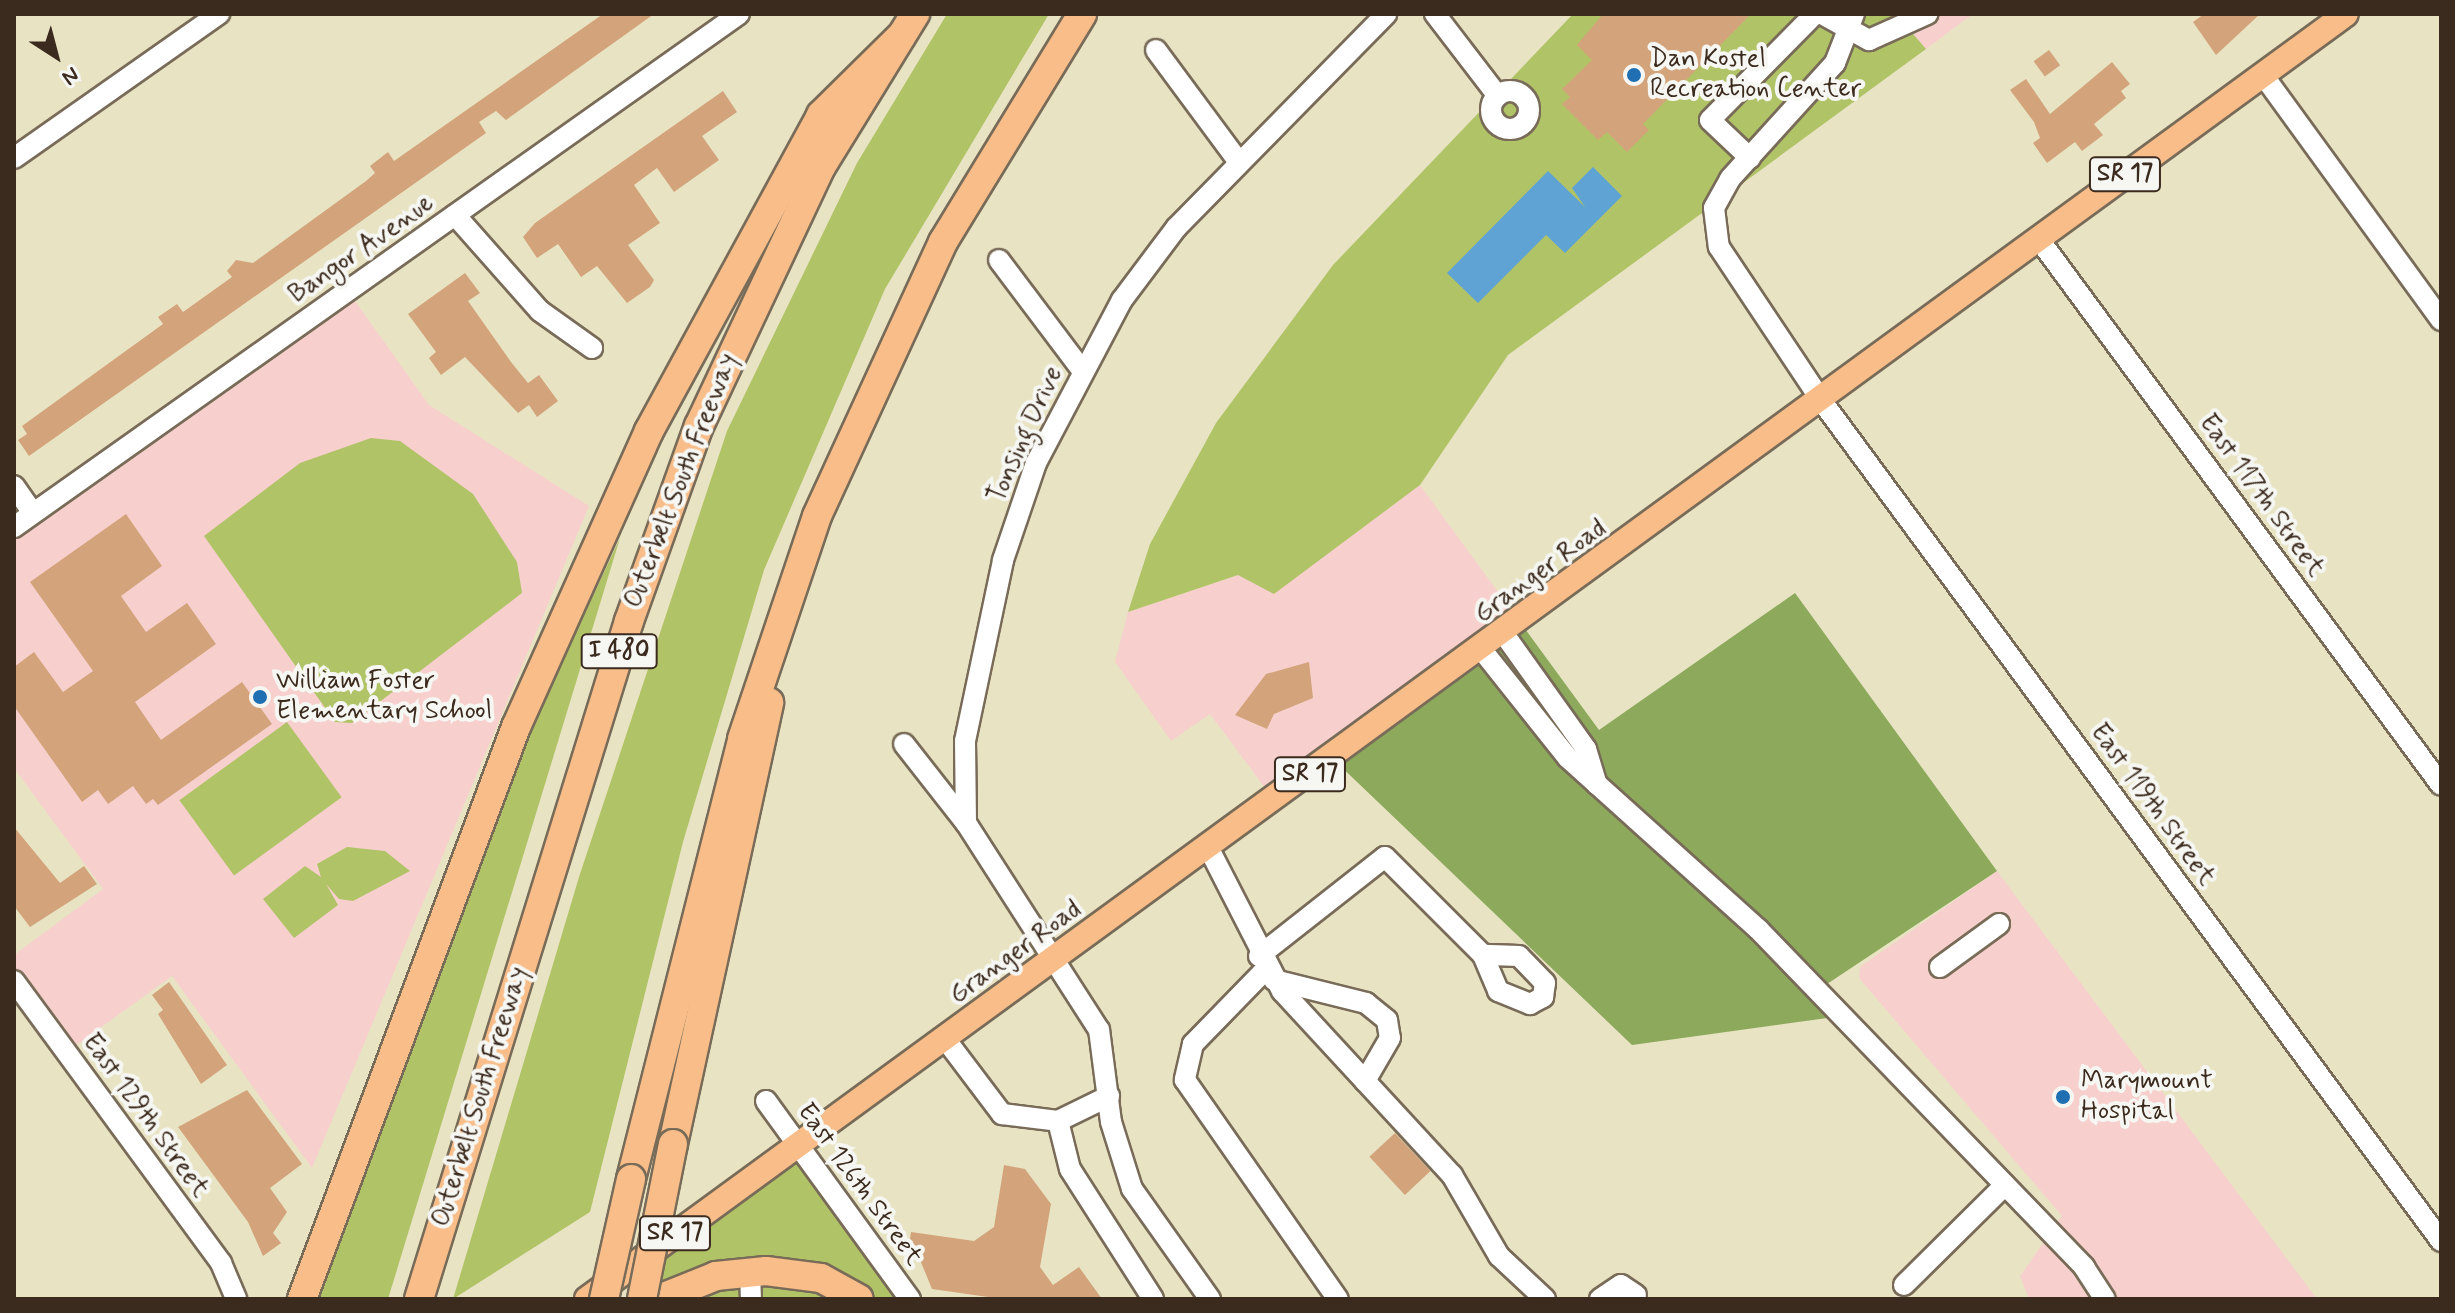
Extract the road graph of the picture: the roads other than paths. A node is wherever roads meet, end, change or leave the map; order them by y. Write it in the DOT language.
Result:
graph roads {
  1 [pos="219,14"];
  2 [pos="739,14"];
  3 [pos="1082,14"];
  4 [pos="1386,14"];
  5 [pos="1435,14"];
  6 [pos="1815,14"];
  7 [pos="1822,14"];
  8 [pos="1927,14"];
  9 [pos="2346,14"];
  10 [pos="1850,23"];
  11 [pos="908,25"];
  12 [pos="1156,50"];
  13 [pos="2263,75"];
  14 [pos="1498,96"];
  15 [pos="14,158"];
  16 [pos="1750,158"];
  17 [pos="1239,162"];
  18 [pos="455,215"];
  19 [pos="2038,238"];
  20 [pos="999,260"];
  21 [pos="2441,320"];
  22 [pos="592,348"];
  23 [pos="1082,370"];
  24 [pos="1821,400"];
  25 [pos="14,486"];
  26 [pos="33,513"];
  27 [pos="14,527"];
  28 [pos="788,595"];
  29 [pos="1504,634"];
  30 [pos="1482,650"];
  31 [pos="904,744"];
  32 [pos="2441,785"];
  33 [pos="1599,788"];
  34 [pos="966,823"];
  35 [pos="1208,847"];
  36 [pos="1999,924"];
  37 [pos="1483,955"];
  38 [pos="1056,958"];
  39 [pos="1940,967"];
  40 [pos="1267,969"];
  41 [pos="14,981"];
  42 [pos="946,1040"];
  43 [pos="1365,1081"];
  44 [pos="1109,1096"];
  45 [pos="766,1101"];
  46 [pos="1058,1121"];
  47 [pos="800,1148"];
  48 [pos="767,1172"];
  49 [pos="2005,1185"];
  50 [pos="2441,1241"];
  51 [pos="751,1285"];
  52 [pos="1904,1285"];
  53 [pos="234,1291"];
  54 [pos="1636,1295"];
  55 [pos="302,1299"];
  56 [pos="419,1299"];
  57 [pos="587,1299"];
  58 [pos="604,1299"];
  59 [pos="611,1299"];
  60 [pos="642,1299"];
  61 [pos="659,1299"];
  62 [pos="859,1299"];
  63 [pos="910,1299"];
  64 [pos="1153,1299"];
  65 [pos="1210,1299"];
  66 [pos="1338,1299"];
  67 [pos="1545,1299"];
  68 [pos="1600,1299"];
  69 [pos="2105,1299"];
  1 -- 15 [label="street"];
  2 -- 18 [label="street, Bangor Avenue"];
  3 -- 28 [label="highway"];
  4 -- 17 [label="street, Tonsing Drive"];
  5 -- 14 [label="street"];
  6 -- 16 [label="street"];
  7 -- 10 [label="street"];
  8 -- 10 [label="street"];
  9 -- 13 [label="main road, Granger Road / SR 17"];
  10 -- 16 [label="street, East 119th Street"];
  11 -- 55 [label="highway"];
  11 -- 56 [label="highway, Outerbelt South Freeway / I 480"];
  12 -- 17 [label="street"];
  13 -- 19 [label="main road, Granger Road / SR 17"];
  13 -- 21 [label="street"];
  16 -- 24 [label="street, East 119th Street"];
  17 -- 23 [label="street, Tonsing Drive"];
  18 -- 22 [label="street"];
  18 -- 26 [label="street, Bangor Avenue"];
  19 -- 24 [label="main road, Granger Road / SR 17"];
  19 -- 32 [label="street, East 117th Street"];
  20 -- 23 [label="street"];
  23 -- 34 [label="street, Tonsing Drive"];
  24 -- 29 [label="main road, Granger Road / SR 17"];
  24 -- 50 [label="street, East 119th Street"];
  25 -- 26 [label="street"];
  26 -- 27 [label="street, Bangor Avenue"];
  28 -- 58 [label="highway, bridge"];
  28 -- 60 [label="highway, bridge"];
  29 -- 30 [label="main road, Granger Road / SR 17"];
  29 -- 33 [label="street"];
  30 -- 33 [label="street"];
  30 -- 35 [label="main road, Granger Road / SR 17"];
  31 -- 34 [label="street"];
  33 -- 49 [label="street"];
  34 -- 38 [label="street"];
  35 -- 38 [label="main road, Granger Road / SR 17"];
  35 -- 40 [label="street"];
  36 -- 39 [label="street"];
  37 -- 40 [label="street"];
  38 -- 42 [label="main road, Granger Road / SR 17"];
  38 -- 44 [label="street"];
  40 -- 43 [label="street"];
  40 -- 43 [label="street"];
  40 -- 66 [label="street"];
  41 -- 53 [label="street, East 129th Street"];
  42 -- 46 [label="street"];
  42 -- 47 [label="main road, Granger Road / SR 17"];
  43 -- 67 [label="street"];
  44 -- 46 [label="street"];
  44 -- 65 [label="street"];
  45 -- 47 [label="street, East 126th Street"];
  46 -- 64 [label="street"];
  47 -- 48 [label="main road, Granger Road / SR 17"];
  47 -- 63 [label="street, East 126th Street"];
  48 -- 57 [label="main road, Granger Road / SR 17"];
  48 -- 59 [label="main road, Granger Road / SR 17"];
  49 -- 52 [label="street"];
  49 -- 69 [label="street"];
  51 -- 61 [label="highway"];
  51 -- 62 [label="highway"];
  54 -- 68 [label="street"];
}
